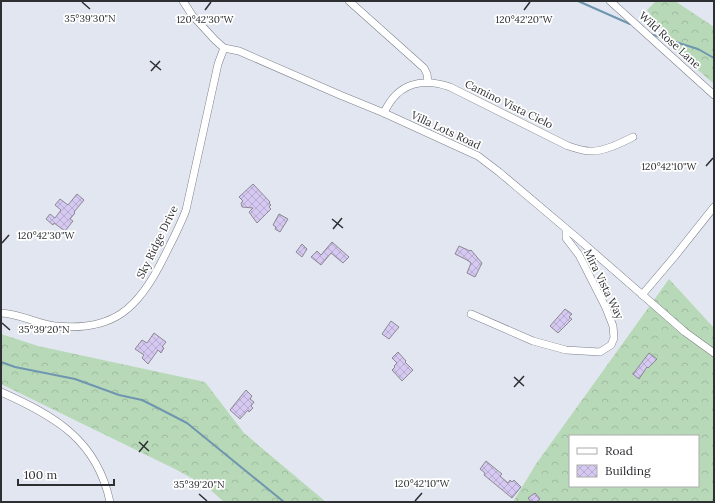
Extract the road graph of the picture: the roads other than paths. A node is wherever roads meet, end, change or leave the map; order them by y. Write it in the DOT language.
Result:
graph roads {
  1 [pos="183,1"];
  2 [pos="349,1"];
  3 [pos="610,1"];
  4 [pos="224,48"];
  5 [pos="428,82"];
  6 [pos="714,95"];
  7 [pos="384,113"];
  8 [pos="632,137"];
  9 [pos="714,207"];
  10 [pos="566,230"];
  11 [pos="642,295"];
  12 [pos="1,313"];
  13 [pos="471,314"];
  14 [pos="714,353"];
  15 [pos="1,392"];
  16 [pos="110,502"];
  1 -- 4 [label="street, Villa Lots Road"];
  2 -- 5 [label="street"];
  3 -- 6 [label="street, Wild Rose Lane"];
  4 -- 7 [label="street, Villa Lots Road"];
  4 -- 12 [label="street, Sky Ridge Drive"];
  5 -- 7 [label="street, Camino Vista Cielo"];
  5 -- 8 [label="street, Camino Vista Cielo"];
  7 -- 10 [label="street, Villa Lots Road"];
  9 -- 11 [label="street"];
  10 -- 11 [label="street, Villa Lots Road"];
  10 -- 13 [label="street, Mira Vista Way"];
  11 -- 14 [label="street, Villa Lots Road"];
  15 -- 16 [label="street"];
}
